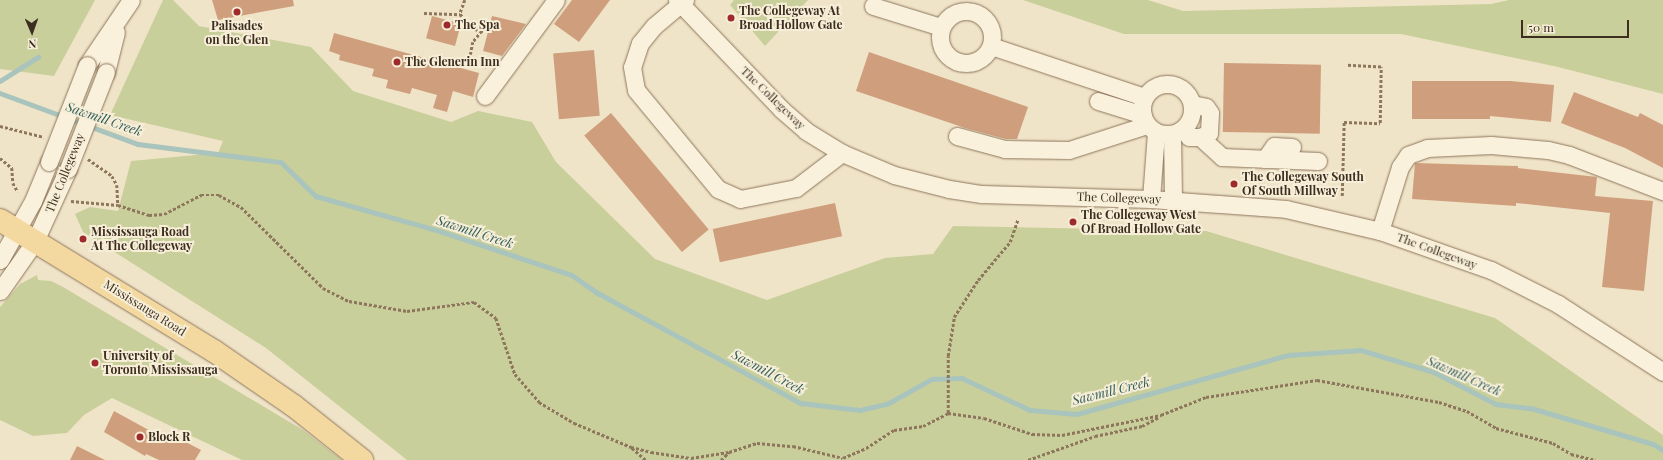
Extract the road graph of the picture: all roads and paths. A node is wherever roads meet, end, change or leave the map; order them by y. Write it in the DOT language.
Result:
graph roads {
  1 [pos="131,0"];
  2 [pos="465,0"];
  3 [pos="556,0"];
  4 [pos="681,1"];
  5 [pos="872,6"];
  6 [pos="424,13"];
  7 [pos="460,14"];
  8 [pos="118,24"];
  9 [pos="941,27"];
  10 [pos="482,30"];
  11 [pos="488,31"];
  12 [pos="991,46"];
  13 [pos="1347,65"];
  14 [pos="504,71"];
  15 [pos="486,96"];
  16 [pos="1144,97"];
  17 [pos="1098,101"];
  18 [pos="1192,104"];
  19 [pos="1160,127"];
  20 [pos="957,136"];
  21 [pos="1200,137"];
  22 [pos="1292,146"];
  23 [pos="842,153"];
  24 [pos="0,158"];
  25 [pos="1265,159"];
  26 [pos="1318,161"];
  27 [pos="1663,191"];
  28 [pos="18,192"];
  29 [pos="1342,196"];
  30 [pos="1151,199"];
  31 [pos="1173,200"];
  32 [pos="71,201"];
  33 [pos="1018,219"];
  34 [pos="17,230"];
  35 [pos="1380,231"];
  36 [pos="0,260"];
  37 [pos="0,291"];
  38 [pos="1663,372"];
  39 [pos="948,413"];
  40 [pos="1161,415"];
  41 [pos="631,447"];
  42 [pos="729,452"];
  43 [pos="362,460"];
  44 [pos="646,460"];
  45 [pos="721,460"];
  46 [pos="1028,460"];
  47 [pos="1595,460"];
  1 -- 8 [label="street, The Collegeway"];
  2 -- 7 [label="path"];
  3 -- 14 [label="street"];
  4 -- 23 [label="street, The Collegeway"];
  4 -- 23 [label="street"];
  5 -- 9 [label="street"];
  6 -- 7 [label="path"];
  7 -- 10 [label="path"];
  8 -- 34 [label="street, The Collegeway, bridge"];
  8 -- 34 [label="street, The Collegeway, bridge"];
  9 -- 12 [label="street"];
  9 -- 12 [label="street"];
  10 -- 11 [label="path"];
  10 -- 14 [label="path"];
  12 -- 16 [label="street"];
  13 -- 29 [label="path"];
  14 -- 15 [label="street"];
  16 -- 18 [label="street"];
  16 -- 19 [label="street"];
  17 -- 19 [label="street"];
  18 -- 19 [label="street"];
  18 -- 21 [label="street"];
  19 -- 20 [label="street"];
  19 -- 21 [label="street"];
  19 -- 30 [label="street"];
  19 -- 31 [label="street"];
  21 -- 25 [label="street"];
  22 -- 25 [label="street"];
  23 -- 30 [label="street, The Collegeway"];
  24 -- 28 [label="path"];
  25 -- 26 [label="street"];
  27 -- 35 [label="street"];
  30 -- 31 [label="street, The Collegeway"];
  31 -- 35 [label="street, The Collegeway"];
  32 -- 41 [label="path"];
  33 -- 39 [label="path"];
  34 -- 36 [label="street, The Collegeway"];
  34 -- 37 [label="street, The Collegeway"];
  34 -- 43 [label="main road, Mississauga Road"];
  35 -- 38 [label="street, The Collegeway"];
  39 -- 40 [label="path"];
  39 -- 42 [label="path"];
  40 -- 46 [label="path"];
  40 -- 47 [label="path"];
  41 -- 42 [label="path"];
  41 -- 44 [label="path"];
  42 -- 45 [label="path"];
}
